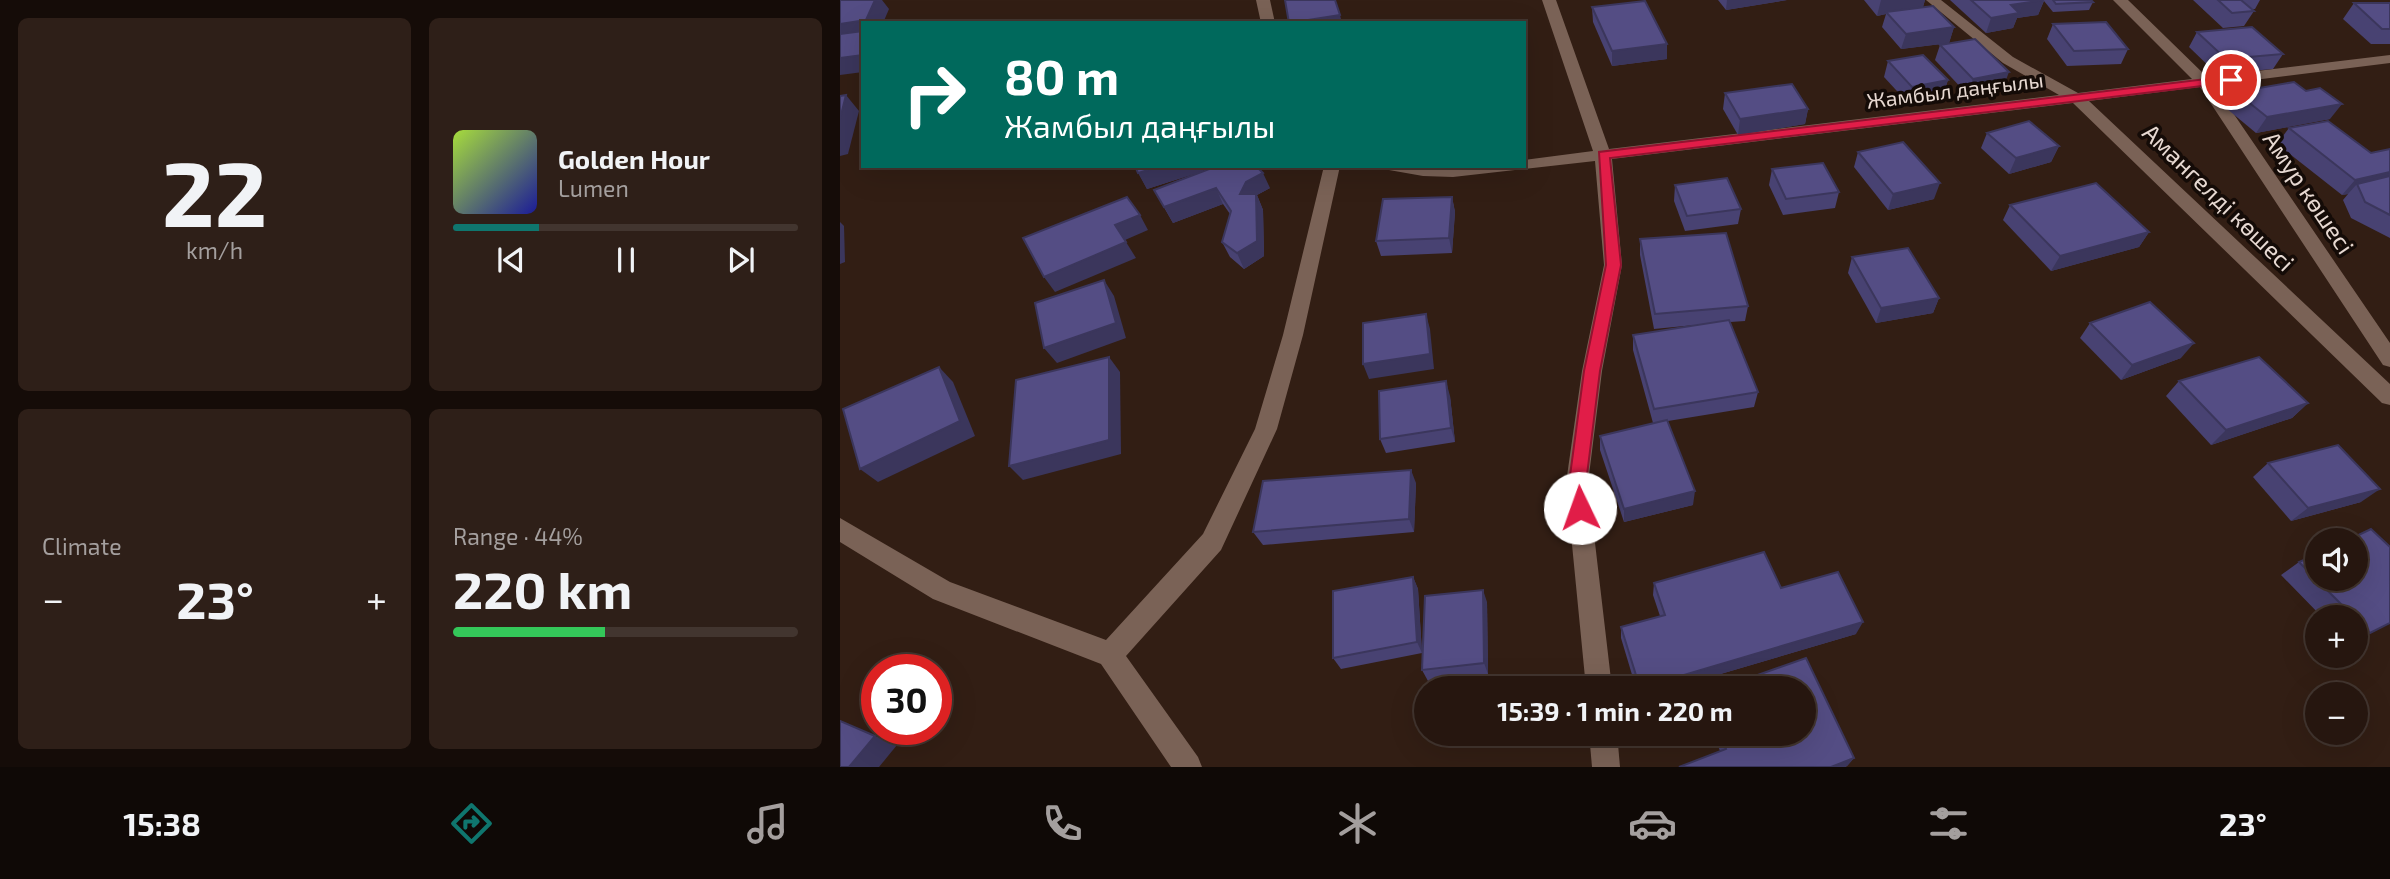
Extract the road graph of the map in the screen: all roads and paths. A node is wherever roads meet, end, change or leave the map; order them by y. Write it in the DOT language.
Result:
graph roads {
  1 [pos="1263,0"];
  2 [pos="1549,0"];
  3 [pos="1933,0"];
  4 [pos="2120,0"];
  5 [pos="1268,21"];
  6 [pos="2390,59"];
  7 [pos="2205,83"];
  8 [pos="2078,99"];
  9 [pos="1603,155"];
  10 [pos="1526,165"];
  11 [pos="1332,168"];
  12 [pos="1403,168"];
  13 [pos="1495,168"];
  14 [pos="2390,359"];
  15 [pos="2390,397"];
  16 [pos="840,529"];
  17 [pos="1110,655"];
  18 [pos="1599,676"];
  19 [pos="1604,746"];
  20 [pos="1188,767"];
  21 [pos="1606,767"];
  1 -- 5 [label="street"];
  2 -- 9 [label="street"];
  3 -- 8 [label="street, Амангелді көшесі"];
  4 -- 7 [label="street, Амур көшесі"];
  6 -- 7 [label="street, Жамбыл даңғылы"];
  7 -- 8 [label="street, Жамбыл даңғылы"];
  7 -- 14 [label="street, Амур көшесі"];
  8 -- 9 [label="street, Жамбыл даңғылы"];
  8 -- 15 [label="street, Амангелді көшесі"];
  9 -- 10 [label="street, Жамбыл даңғылы"];
  9 -- 18 [label="street"];
  11 -- 17 [label="street"];
  12 -- 13 [label="street"];
  16 -- 17 [label="street"];
  17 -- 20 [label="street"];
  19 -- 21 [label="street"];
}
